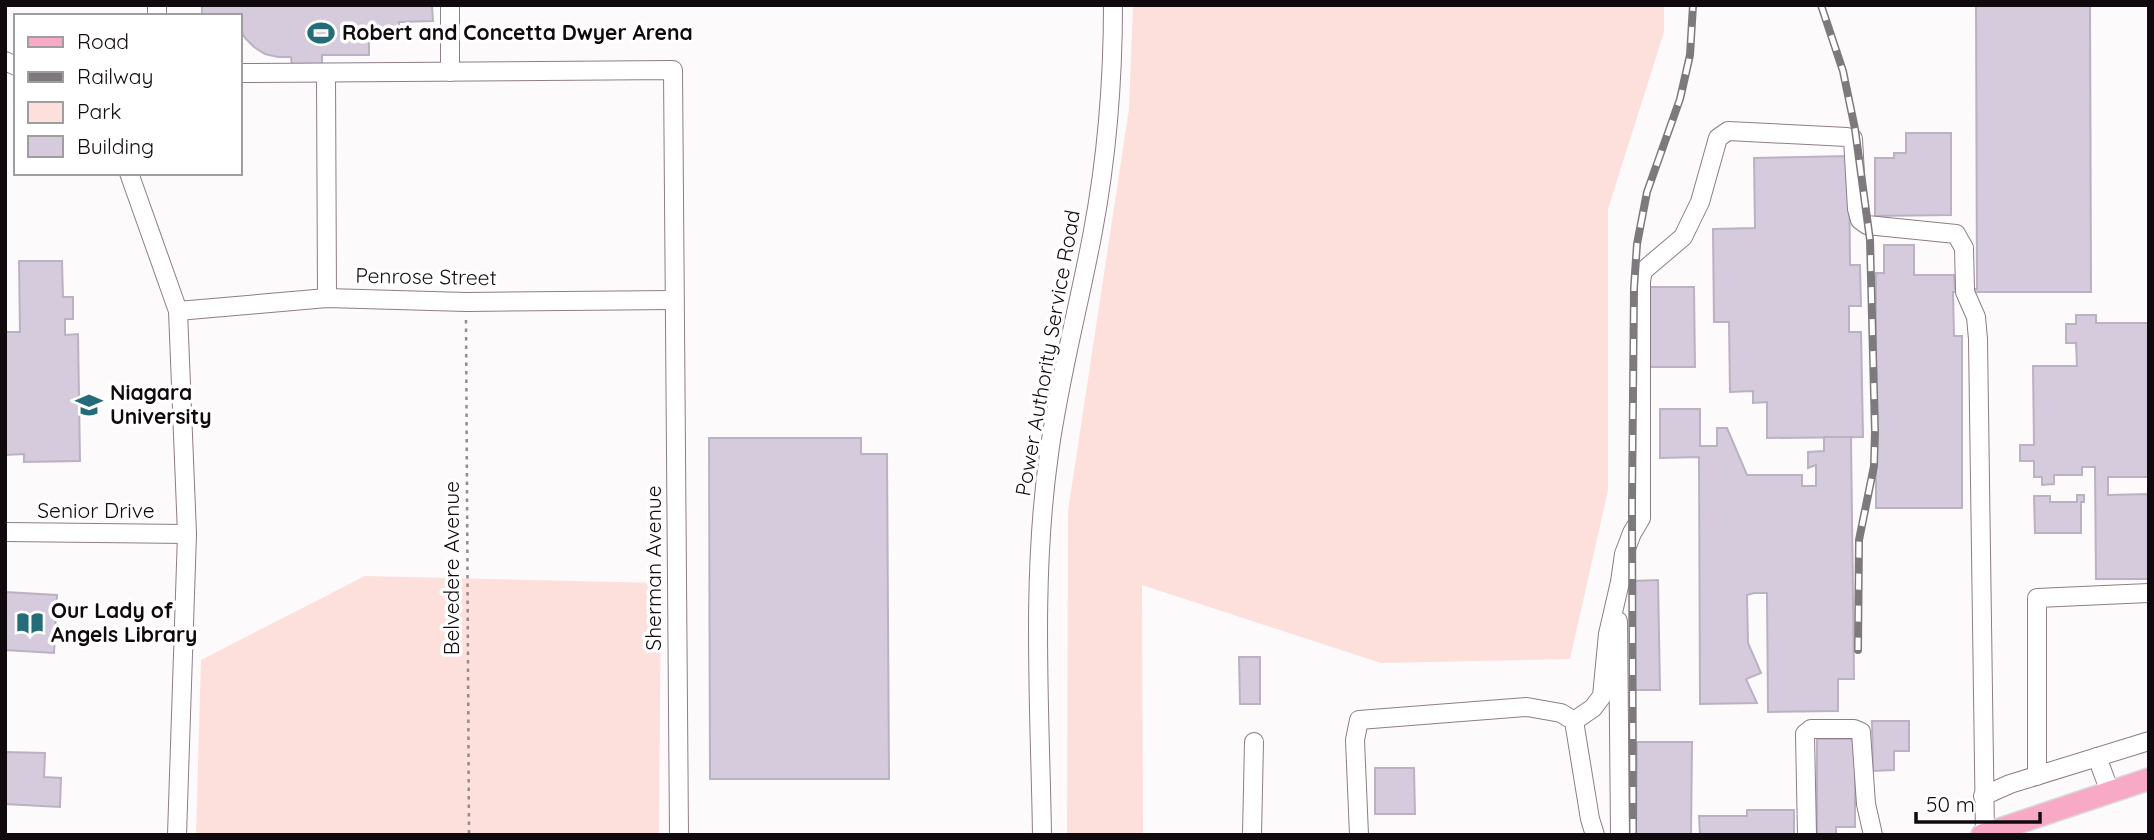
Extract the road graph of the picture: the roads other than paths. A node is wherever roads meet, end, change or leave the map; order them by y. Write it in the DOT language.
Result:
graph roads {
  1 [pos="450,5"];
  2 [pos="1113,5"];
  3 [pos="450,72"];
  4 [pos="326,73"];
  5 [pos="242,74"];
  6 [pos="130,175"];
  7 [pos="327,298"];
  8 [pos="674,300"];
  9 [pos="178,311"];
  10 [pos="5,533"];
  11 [pos="187,534"];
  12 [pos="2149,593"];
  13 [pos="1614,607"];
  14 [pos="1574,722"];
  15 [pos="1254,741"];
  16 [pos="2149,741"];
  17 [pos="2097,757"];
  18 [pos="2037,776"];
  19 [pos="2149,779"];
  20 [pos="2110,792"];
  21 [pos="1983,796"];
  22 [pos="177,835"];
  23 [pos="679,835"];
  24 [pos="1042,835"];
  25 [pos="1252,835"];
  26 [pos="1359,835"];
  27 [pos="1595,835"];
  28 [pos="1620,835"];
  29 [pos="1807,835"];
  30 [pos="1873,835"];
  31 [pos="1983,835"];
  1 -- 3 [label="street"];
  2 -- 24 [label="street, Power Authority Service Road"];
  3 -- 4 [label="street"];
  3 -- 8 [label="street, Sherman Avenue"];
  4 -- 5 [label="street"];
  4 -- 7 [label="street"];
  6 -- 9 [label="street"];
  7 -- 8 [label="street, Penrose Street"];
  7 -- 9 [label="street, Penrose Street"];
  8 -- 23 [label="street, Sherman Avenue"];
  9 -- 11 [label="street"];
  10 -- 11 [label="street, Senior Drive"];
  11 -- 22 [label="street"];
  12 -- 18 [label="street"];
  13 -- 14 [label="street"];
  13 -- 21 [label="street"];
  13 -- 28 [label="street"];
  14 -- 26 [label="street"];
  14 -- 27 [label="street"];
  15 -- 25 [label="street"];
  16 -- 17 [label="street"];
  17 -- 18 [label="street"];
  17 -- 20 [label="street"];
  18 -- 21 [label="street"];
  19 -- 20 [label="main road"];
  20 -- 31 [label="main road"];
  21 -- 31 [label="street"];
  29 -- 30 [label="street"];
}
